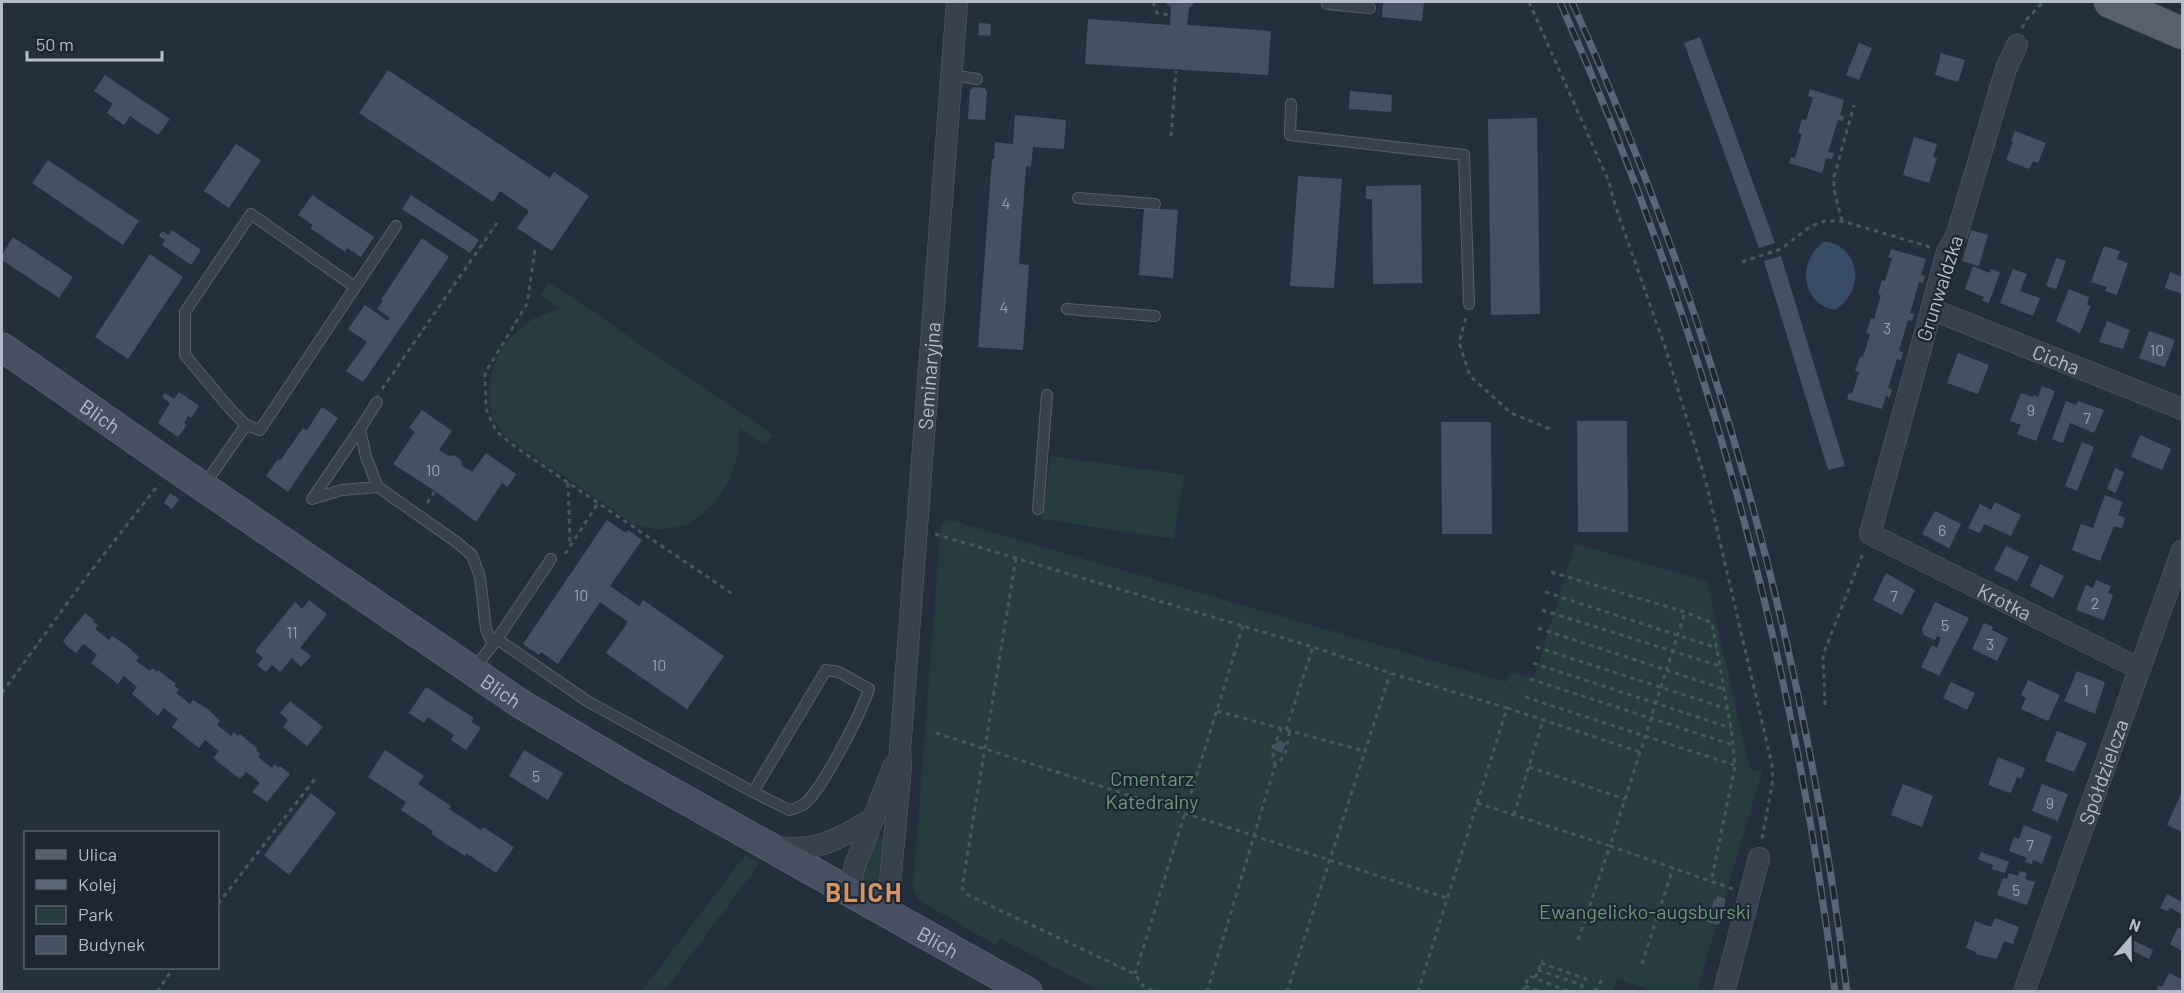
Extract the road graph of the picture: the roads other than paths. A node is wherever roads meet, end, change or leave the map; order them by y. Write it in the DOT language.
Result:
graph roads {
  1 [pos="957,2"];
  2 [pos="2110,2"];
  3 [pos="1327,4"];
  4 [pos="1370,8"];
  5 [pos="2182,33"];
  6 [pos="2017,45"];
  7 [pos="951,75"];
  8 [pos="977,78"];
  9 [pos="1291,104"];
  10 [pos="1078,198"];
  11 [pos="1155,204"];
  12 [pos="396,226"];
  13 [pos="355,286"];
  14 [pos="1469,304"];
  15 [pos="1067,309"];
  16 [pos="1931,309"];
  17 [pos="1155,316"];
  18 [pos="2,347"];
  19 [pos="1047,395"];
  20 [pos="377,402"];
  21 [pos="2182,410"];
  22 [pos="246,425"];
  23 [pos="360,429"];
  24 [pos="203,487"];
  25 [pos="378,487"];
  26 [pos="1038,509"];
  27 [pos="1870,534"];
  28 [pos="2182,551"];
  29 [pos="551,559"];
  30 [pos="495,642"];
  31 [pos="2140,669"];
  32 [pos="473,671"];
  33 [pos="900,750"];
  34 [pos="753,792"];
  35 [pos="872,820"];
  36 [pos="768,846"];
  37 [pos="1759,858"];
  38 [pos="849,891"];
  39 [pos="881,909"];
  40 [pos="1028,992"];
  41 [pos="1724,992"];
  42 [pos="2024,992"];
  1 -- 7 [label="street, Seminaryjna"];
  2 -- 5 [label="main road"];
  3 -- 4 [label="lane"];
  6 -- 16 [label="street, Grunwaldzka"];
  7 -- 8 [label="lane"];
  7 -- 33 [label="street, Seminaryjna"];
  9 -- 14 [label="lane"];
  10 -- 11 [label="lane"];
  12 -- 13 [label="lane"];
  13 -- 22 [label="lane"];
  13 -- 22 [label="lane"];
  15 -- 17 [label="lane"];
  16 -- 21 [label="street, Cicha"];
  16 -- 27 [label="street, Grunwaldzka"];
  18 -- 24 [label="street, Blich"];
  19 -- 26 [label="lane"];
  20 -- 23 [label="lane"];
  22 -- 24 [label="lane"];
  23 -- 25 [label="lane"];
  23 -- 25 [label="lane"];
  24 -- 32 [label="street, Blich"];
  25 -- 30 [label="lane"];
  27 -- 31 [label="street, Krótka"];
  28 -- 31 [label="street, Spółdzielcza"];
  29 -- 30 [label="lane"];
  30 -- 32 [label="lane"];
  30 -- 34 [label="lane"];
  31 -- 42 [label="street, Spółdzielcza"];
  32 -- 36 [label="street, Blich"];
  33 -- 35 [label="street, Seminaryjna"];
  33 -- 39 [label="street, Seminaryjna"];
  34 -- 34 [label="lane"];
  35 -- 36 [label="street"];
  35 -- 38 [label="street, Seminaryjna"];
  36 -- 38 [label="street, Blich"];
  37 -- 41 [label="street"];
  38 -- 39 [label="street, Blich"];
  39 -- 40 [label="street, Blich"];
}
